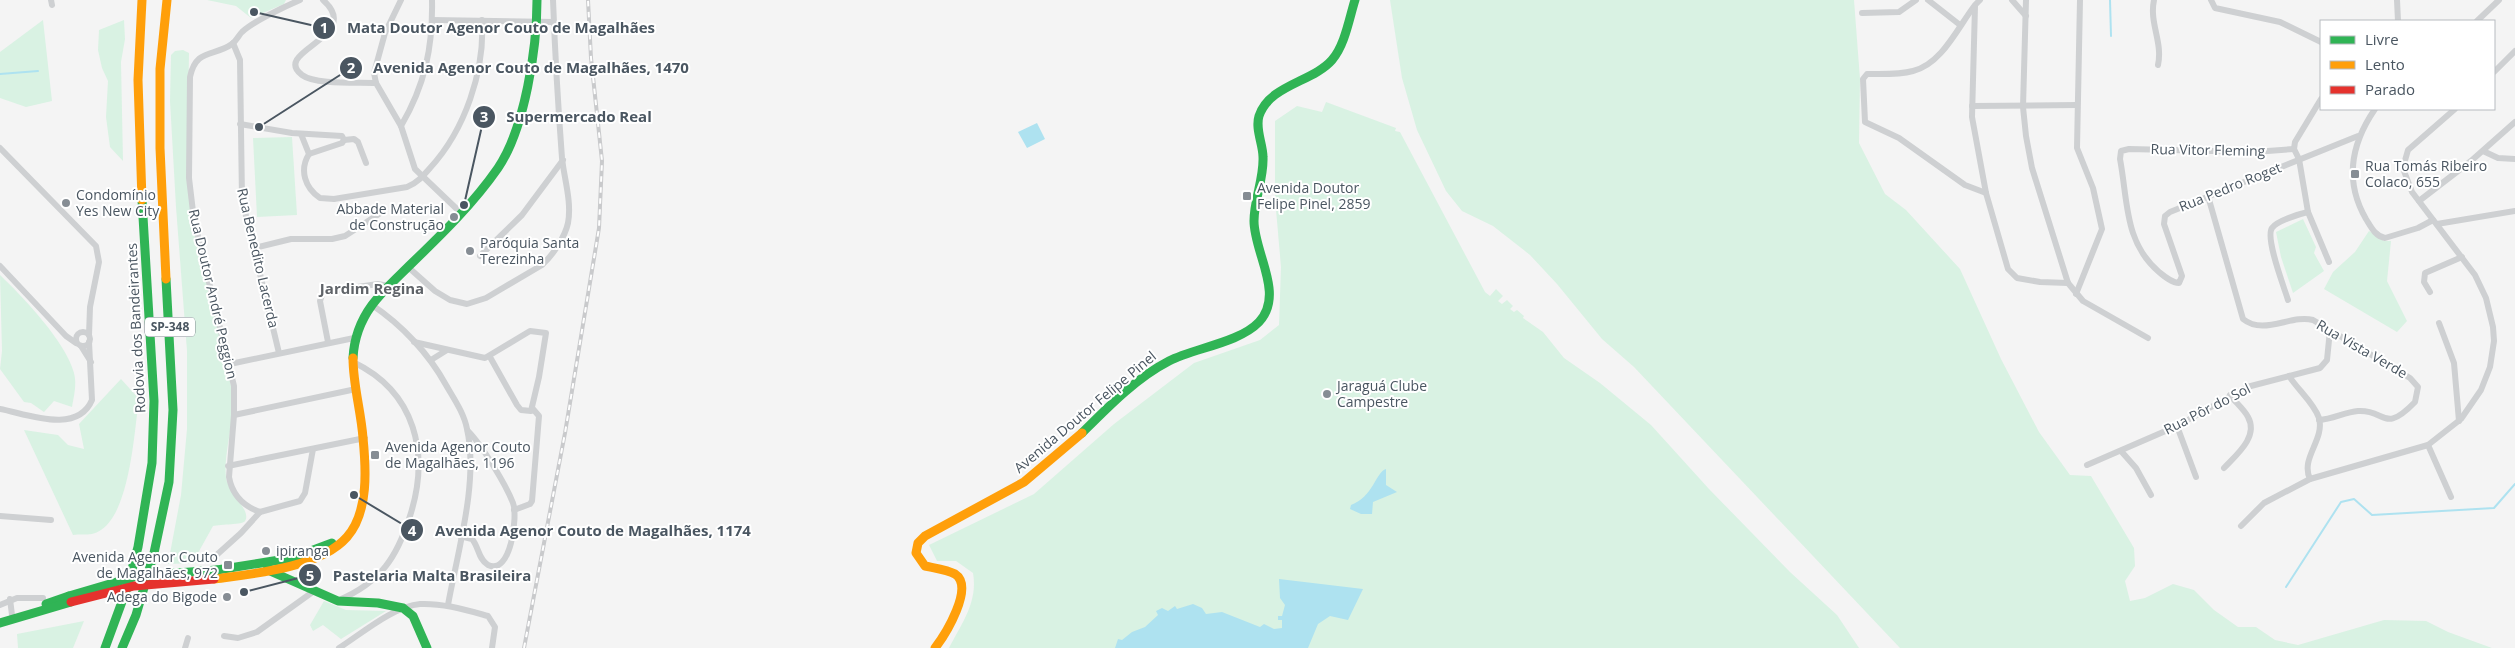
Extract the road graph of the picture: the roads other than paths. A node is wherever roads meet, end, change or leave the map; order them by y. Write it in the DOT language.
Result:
graph roads {
  1 [pos="142,0"];
  2 [pos="167,0"];
  3 [pos="300,0"];
  4 [pos="323,0"];
  5 [pos="401,0"];
  6 [pos="432,0"];
  7 [pos="536,0"];
  8 [pos="553,0"];
  9 [pos="1355,0"];
  10 [pos="1916,0"];
  11 [pos="1928,0"];
  12 [pos="2012,0"];
  13 [pos="2026,0"];
  14 [pos="2080,0"];
  15 [pos="2154,0"];
  16 [pos="2211,0"];
  17 [pos="2397,0"];
  18 [pos="2499,0"];
  19 [pos="1977,2"];
  20 [pos="1862,13"];
  21 [pos="2026,16"];
  22 [pos="432,20"];
  23 [pos="482,20"];
  24 [pos="2398,20"];
  25 [pos="2478,20"];
  26 [pos="537,21"];
  27 [pos="554,22"];
  28 [pos="1960,25"];
  29 [pos="2320,42"];
  30 [pos="233,44"];
  31 [pos="2515,51"];
  32 [pos="2158,65"];
  33 [pos="2495,71"];
  34 [pos="376,83"];
  35 [pos="2320,101"];
  36 [pos="2077,105"];
  37 [pos="1972,106"];
  38 [pos="2023,107"];
  39 [pos="2374,110"];
  40 [pos="2454,110"];
  41 [pos="2515,122"];
  42 [pos="240,124"];
  43 [pos="401,126"];
  44 [pos="301,134"];
  45 [pos="2358,136"];
  46 [pos="344,140"];
  47 [pos="0,148"];
  48 [pos="2294,149"];
  49 [pos="2483,151"];
  50 [pos="309,154"];
  51 [pos="2299,159"];
  52 [pos="2515,159"];
  53 [pos="563,160"];
  54 [pos="366,162"];
  55 [pos="421,177"];
  56 [pos="1986,193"];
  57 [pos="2208,196"];
  58 [pos="2419,201"];
  59 [pos="2515,211"];
  60 [pos="382,212"];
  61 [pos="460,212"];
  62 [pos="2308,212"];
  63 [pos="2435,222"];
  64 [pos="254,248"];
  65 [pos="480,256"];
  66 [pos="2462,257"];
  67 [pos="2329,262"];
  68 [pos="0,266"];
  69 [pos="408,267"];
  70 [pos="2182,280"];
  71 [pos="2068,283"];
  72 [pos="388,286"];
  73 [pos="2430,292"];
  74 [pos="2076,294"];
  75 [pos="2288,300"];
  76 [pos="372,305"];
  77 [pos="2439,323"];
  78 [pos="2330,330"];
  79 [pos="64,333"];
  80 [pos="83,333"];
  81 [pos="354,338"];
  82 [pos="2148,338"];
  83 [pos="89,342"];
  84 [pos="328,342"];
  85 [pos="414,342"];
  86 [pos="78,344"];
  87 [pos="446,350"];
  88 [pos="280,353"];
  89 [pos="490,357"];
  90 [pos="431,360"];
  91 [pos="91,362"];
  92 [pos="353,362"];
  93 [pos="230,364"];
  94 [pos="2289,376"];
  95 [pos="356,389"];
  96 [pos="2230,395"];
  97 [pos="2456,399"];
  98 [pos="2473,404"];
  99 [pos="0,409"];
  100 [pos="533,409"];
  101 [pos="234,415"];
  102 [pos="2319,420"];
  103 [pos="2459,421"];
  104 [pos="2176,426"];
  105 [pos="468,430"];
  106 [pos="364,438"];
  107 [pos="2428,445"];
  108 [pos="313,449"];
  109 [pos="2121,451"];
  110 [pos="2087,465"];
  111 [pos="228,466"];
  112 [pos="2224,468"];
  113 [pos="2196,477"];
  114 [pos="2310,479"];
  115 [pos="2151,494"];
  116 [pos="2451,497"];
  117 [pos="514,510"];
  118 [pos="260,512"];
  119 [pos="0,516"];
  120 [pos="51,520"];
  121 [pos="2241,526"];
  122 [pos="460,536"];
  123 [pos="305,557"];
  124 [pos="211,560"];
  125 [pos="264,568"];
  126 [pos="304,584"];
  127 [pos="314,590"];
  128 [pos="44,598"];
  129 [pos="10,599"];
  130 [pos="70,599"];
  131 [pos="338,601"];
  132 [pos="0,605"];
  133 [pos="448,606"];
  134 [pos="403,608"];
  135 [pos="12,615"];
  136 [pos="0,618"];
  137 [pos="0,623"];
  138 [pos="224,636"];
  139 [pos="188,638"];
  140 [pos="105,648"];
  141 [pos="122,648"];
  142 [pos="185,648"];
  143 [pos="339,648"];
  144 [pos="427,648"];
  145 [pos="492,648"];
  146 [pos="935,648"];
  1 -- 140 [label="main road, Rodovia dos Bandeirantes / SP-348"];
  2 -- 141 [label="main road, SP-348"];
  3 -- 30 [label="street"];
  4 -- 34 [label="street"];
  5 -- 34 [label="street"];
  6 -- 22 [label="street"];
  7 -- 26 [label="main road"];
  8 -- 27 [label="street"];
  9 -- 146 [label="main road, Avenida Doutor Felipe Pinel"];
  10 -- 20 [label="street"];
  11 -- 28 [label="street"];
  12 -- 21 [label="street"];
  13 -- 21 [label="street"];
  14 -- 36 [label="street"];
  15 -- 32 [label="street"];
  16 -- 29 [label="street"];
  17 -- 24 [label="street"];
  18 -- 25 [label="street"];
  19 -- 28 [label="street"];
  19 -- 37 [label="street"];
  21 -- 38 [label="street"];
  22 -- 23 [label="street"];
  22 -- 43 [label="street"];
  23 -- 26 [label="street"];
  23 -- 55 [label="street"];
  26 -- 27 [label="street"];
  26 -- 61 [label="main road"];
  27 -- 53 [label="street"];
  28 -- 56 [label="street"];
  30 -- 42 [label="street, Rua Benedito Lacerda"];
  30 -- 93 [label="street, Rua Doutor André Peggion"];
  31 -- 33 [label="street"];
  34 -- 43 [label="street"];
  35 -- 48 [label="street"];
  36 -- 38 [label="street"];
  36 -- 74 [label="street"];
  37 -- 38 [label="street"];
  37 -- 56 [label="street"];
  38 -- 71 [label="street"];
  39 -- 45 [label="street"];
  40 -- 58 [label="street"];
  41 -- 49 [label="street"];
  42 -- 44 [label="street"];
  42 -- 64 [label="street, Rua Benedito Lacerda"];
  43 -- 55 [label="street"];
  44 -- 46 [label="street"];
  44 -- 50 [label="street"];
  45 -- 51 [label="street, Rua Pedro Roget"];
  45 -- 63 [label="street"];
  46 -- 50 [label="street"];
  46 -- 54 [label="street"];
  47 -- 80 [label="street"];
  48 -- 51 [label="street"];
  48 -- 70 [label="street, Rua Vitor Fleming"];
  49 -- 52 [label="street"];
  49 -- 58 [label="street"];
  50 -- 55 [label="street"];
  51 -- 57 [label="street, Rua Pedro Roget"];
  51 -- 62 [label="street"];
  53 -- 65 [label="street"];
  53 -- 69 [label="street"];
  55 -- 61 [label="street"];
  56 -- 71 [label="street"];
  57 -- 70 [label="street, Rua Pedro Roget"];
  57 -- 78 [label="street, Rua Vista Verde"];
  58 -- 63 [label="street"];
  59 -- 63 [label="street"];
  60 -- 64 [label="street"];
  61 -- 69 [label="main road"];
  62 -- 67 [label="street"];
  62 -- 75 [label="street"];
  63 -- 66 [label="street"];
  64 -- 88 [label="street, Rua Benedito Lacerda"];
  66 -- 73 [label="street"];
  66 -- 98 [label="street"];
  68 -- 79 [label="street"];
  69 -- 72 [label="main road"];
  71 -- 74 [label="street"];
  72 -- 76 [label="main road"];
  72 -- 84 [label="street"];
  74 -- 82 [label="street"];
  76 -- 81 [label="main road"];
  76 -- 85 [label="street"];
  77 -- 97 [label="street"];
  78 -- 94 [label="street, Rua Pôr do Sol"];
  78 -- 102 [label="street, Rua Vista Verde"];
  79 -- 80 [label="street"];
  79 -- 86 [label="street"];
  80 -- 83 [label="street"];
  80 -- 86 [label="street"];
  81 -- 84 [label="street"];
  81 -- 92 [label="main road"];
  83 -- 86 [label="street"];
  83 -- 91 [label="street"];
  84 -- 88 [label="street"];
  85 -- 87 [label="street"];
  85 -- 90 [label="street"];
  86 -- 91 [label="street"];
  87 -- 89 [label="street"];
  87 -- 90 [label="street"];
  88 -- 93 [label="street"];
  89 -- 100 [label="street"];
  89 -- 100 [label="street"];
  90 -- 105 [label="street"];
  91 -- 99 [label="street"];
  92 -- 95 [label="main road"];
  92 -- 131 [label="street"];
  93 -- 101 [label="street, Rua Doutor André Peggion"];
  94 -- 96 [label="street, Rua Pôr do Sol"];
  94 -- 102 [label="street"];
  95 -- 101 [label="street"];
  95 -- 106 [label="main road"];
  96 -- 104 [label="street, Rua Pôr do Sol"];
  96 -- 112 [label="street"];
  97 -- 98 [label="street"];
  97 -- 103 [label="street"];
  98 -- 103 [label="street"];
  100 -- 117 [label="street"];
  101 -- 111 [label="street, Rua Doutor André Peggion"];
  102 -- 114 [label="street"];
  103 -- 107 [label="street"];
  104 -- 109 [label="street, Rua Pôr do Sol"];
  104 -- 113 [label="street"];
  105 -- 117 [label="street"];
  105 -- 122 [label="street"];
  106 -- 108 [label="street"];
  106 -- 123 [label="main road"];
  107 -- 114 [label="street"];
  107 -- 116 [label="street"];
  108 -- 111 [label="street"];
  108 -- 118 [label="street"];
  109 -- 110 [label="street, Rua Pôr do Sol"];
  109 -- 115 [label="street"];
  111 -- 118 [label="street, Rua Doutor André Peggion"];
  114 -- 121 [label="street"];
  117 -- 122 [label="street"];
  118 -- 124 [label="street"];
  119 -- 120 [label="street"];
  122 -- 133 [label="street"];
  123 -- 125 [label="main road"];
  123 -- 126 [label="street"];
  125 -- 126 [label="main road"];
  125 -- 130 [label="main road, bridge"];
  126 -- 127 [label="main road"];
  127 -- 131 [label="main road"];
  127 -- 138 [label="street"];
  128 -- 129 [label="street"];
  129 -- 132 [label="street"];
  129 -- 135 [label="street"];
  130 -- 135 [label="main road"];
  130 -- 137 [label="main road"];
  131 -- 134 [label="main road"];
  133 -- 134 [label="street"];
  133 -- 145 [label="street"];
  134 -- 143 [label="street"];
  134 -- 144 [label="main road"];
  135 -- 136 [label="main road"];
  139 -- 142 [label="street"];
}
